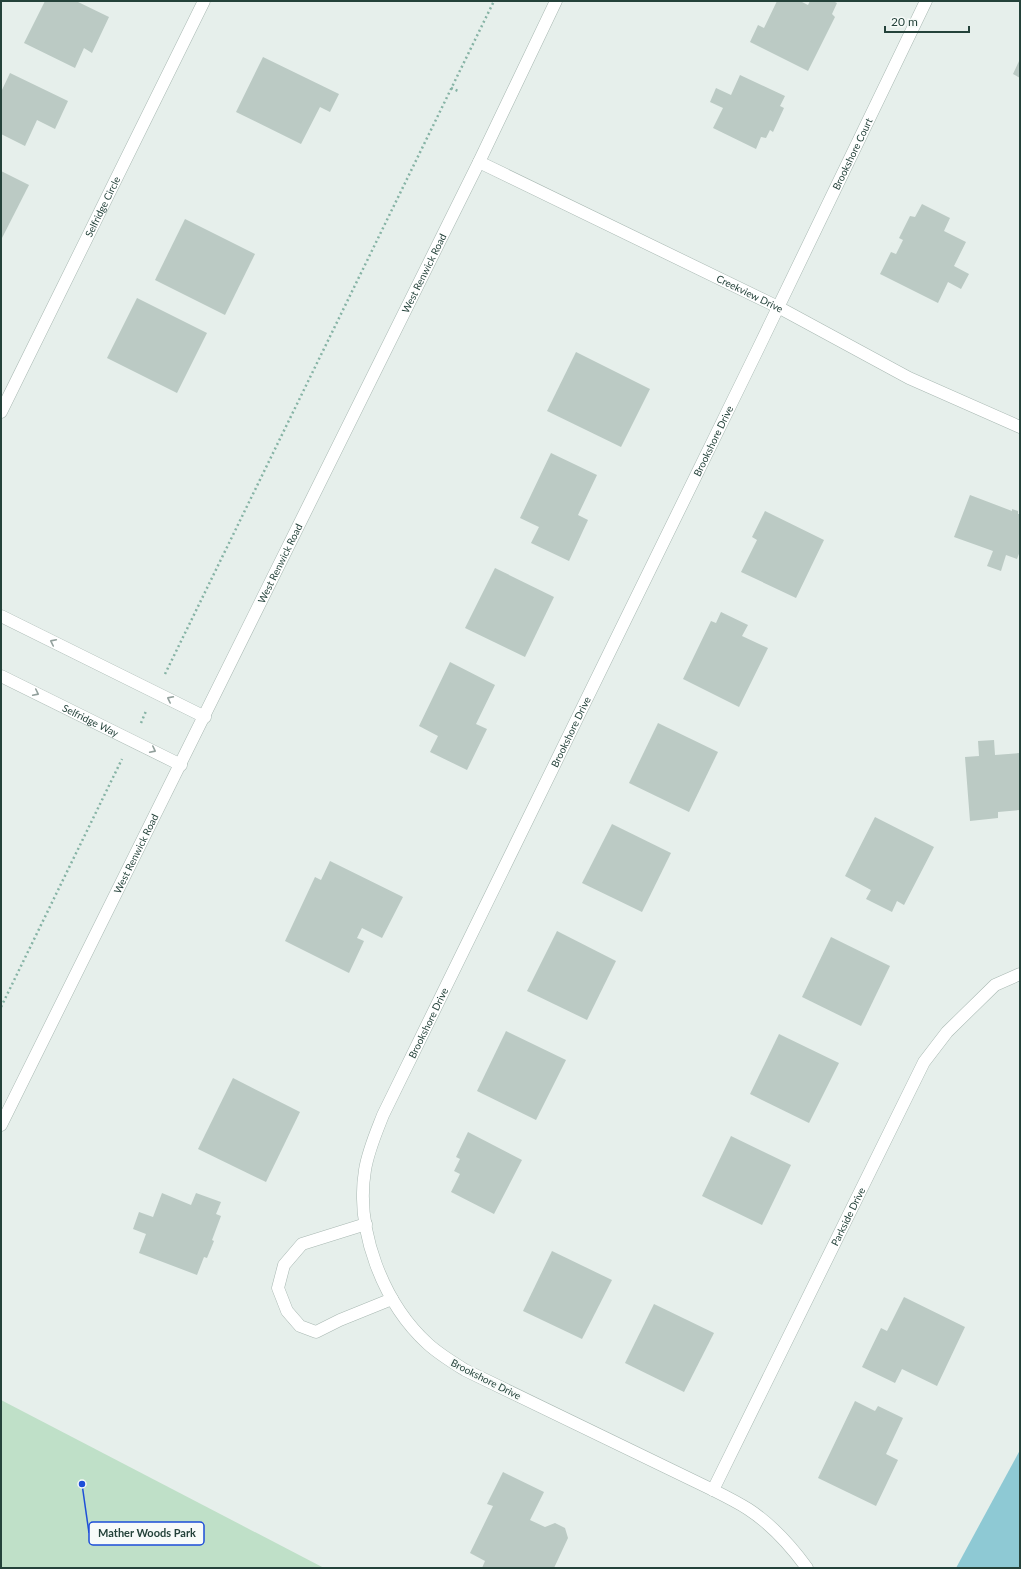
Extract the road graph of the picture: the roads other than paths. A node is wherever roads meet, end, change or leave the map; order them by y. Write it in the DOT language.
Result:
graph roads {
  1 [pos="204,1"];
  2 [pos="556,1"];
  3 [pos="926,1"];
  4 [pos="479,162"];
  5 [pos="778,307"];
  6 [pos="1,412"];
  7 [pos="1020,427"];
  8 [pos="1,616"];
  9 [pos="1,676"];
  10 [pos="205,717"];
  11 [pos="181,764"];
  12 [pos="1020,974"];
  13 [pos="1,1125"];
  14 [pos="366,1224"];
  15 [pos="392,1299"];
  16 [pos="714,1490"];
  17 [pos="807,1568"];
  1 -- 6 [label="street, Selfridge Circle"];
  2 -- 4 [label="street, West Renwick Road"];
  3 -- 5 [label="street, Brookshore Court"];
  4 -- 5 [label="street, Creekview Drive"];
  4 -- 10 [label="street, West Renwick Road"];
  5 -- 7 [label="street, Creekview Drive"];
  5 -- 14 [label="street, Brookshore Drive"];
  10 -- 8 [label="street, one-way"];
  9 -- 11 [label="street, Selfridge Way, one-way"];
  10 -- 11 [label="street, West Renwick Road"];
  11 -- 13 [label="street, West Renwick Road"];
  12 -- 16 [label="street, Parkside Drive"];
  14 -- 15 [label="street, Brookshore Drive"];
  14 -- 15 [label="street"];
  15 -- 16 [label="street, Brookshore Drive"];
  16 -- 17 [label="street, Brookshore Drive"];
}
